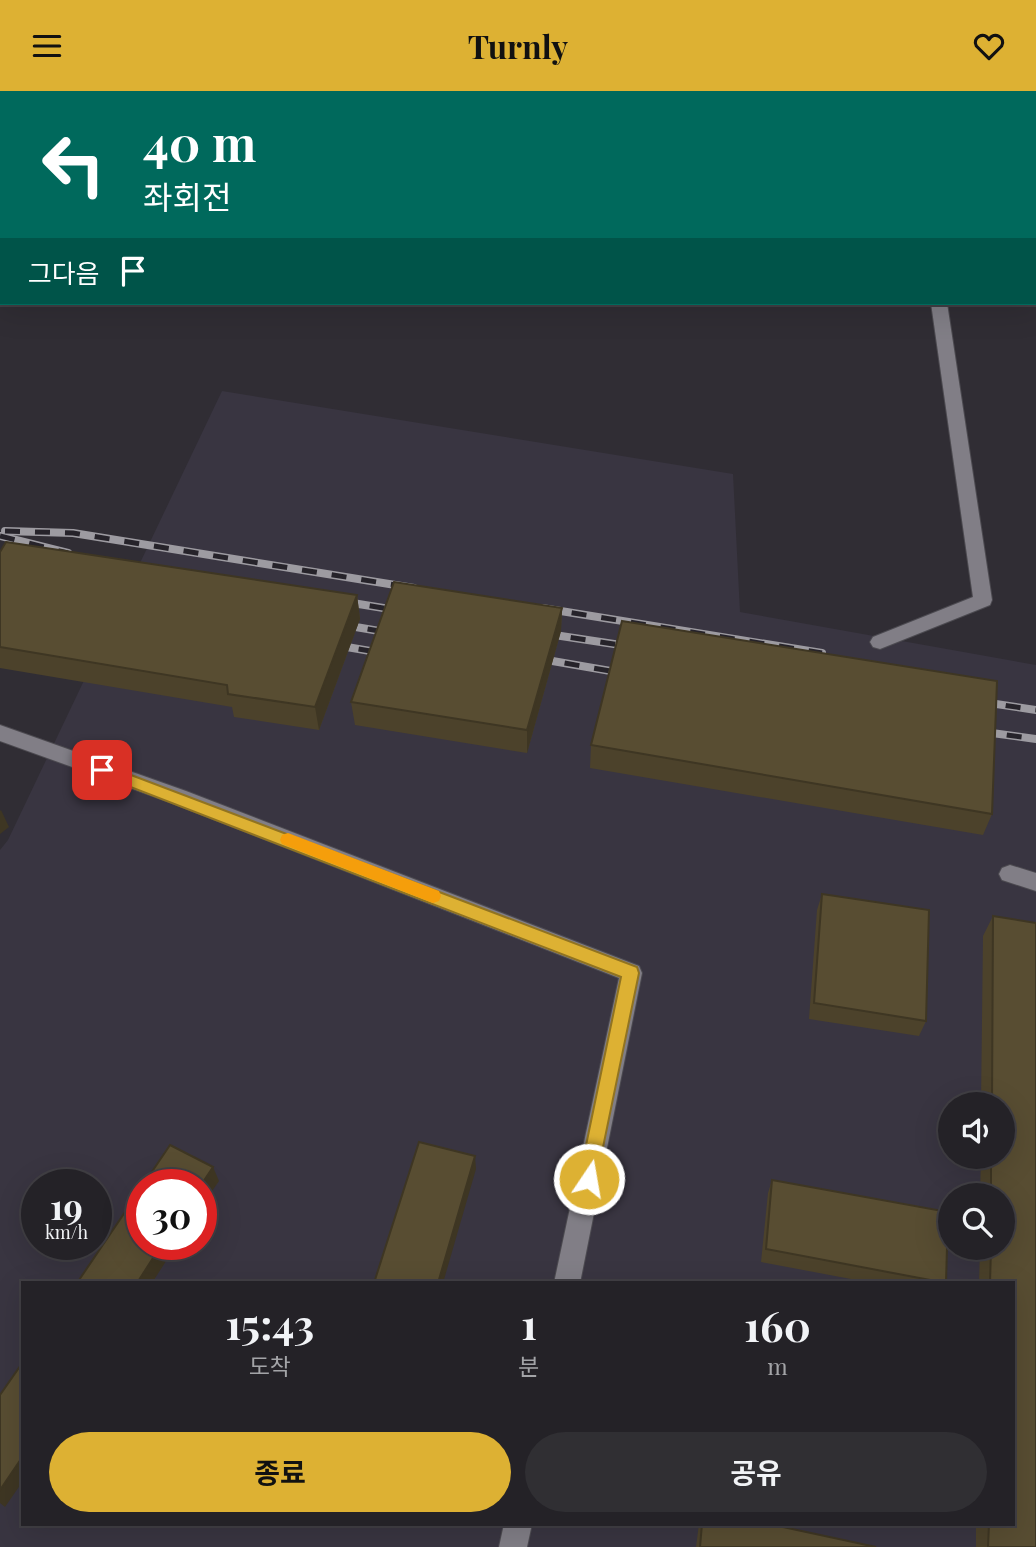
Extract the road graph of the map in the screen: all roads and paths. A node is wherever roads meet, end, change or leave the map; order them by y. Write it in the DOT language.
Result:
graph roads {
  1 [pos="939,305"];
  2 [pos="880,642"];
  3 [pos="0,733"];
  4 [pos="1010,874"];
  5 [pos="1036,882"];
  6 [pos="567,1281"];
  7 [pos="518,1526"];
  8 [pos="513,1547"];
  1 -- 2 [label="street"];
  3 -- 6 [label="street"];
  4 -- 5 [label="street"];
  7 -- 8 [label="street"];
}
